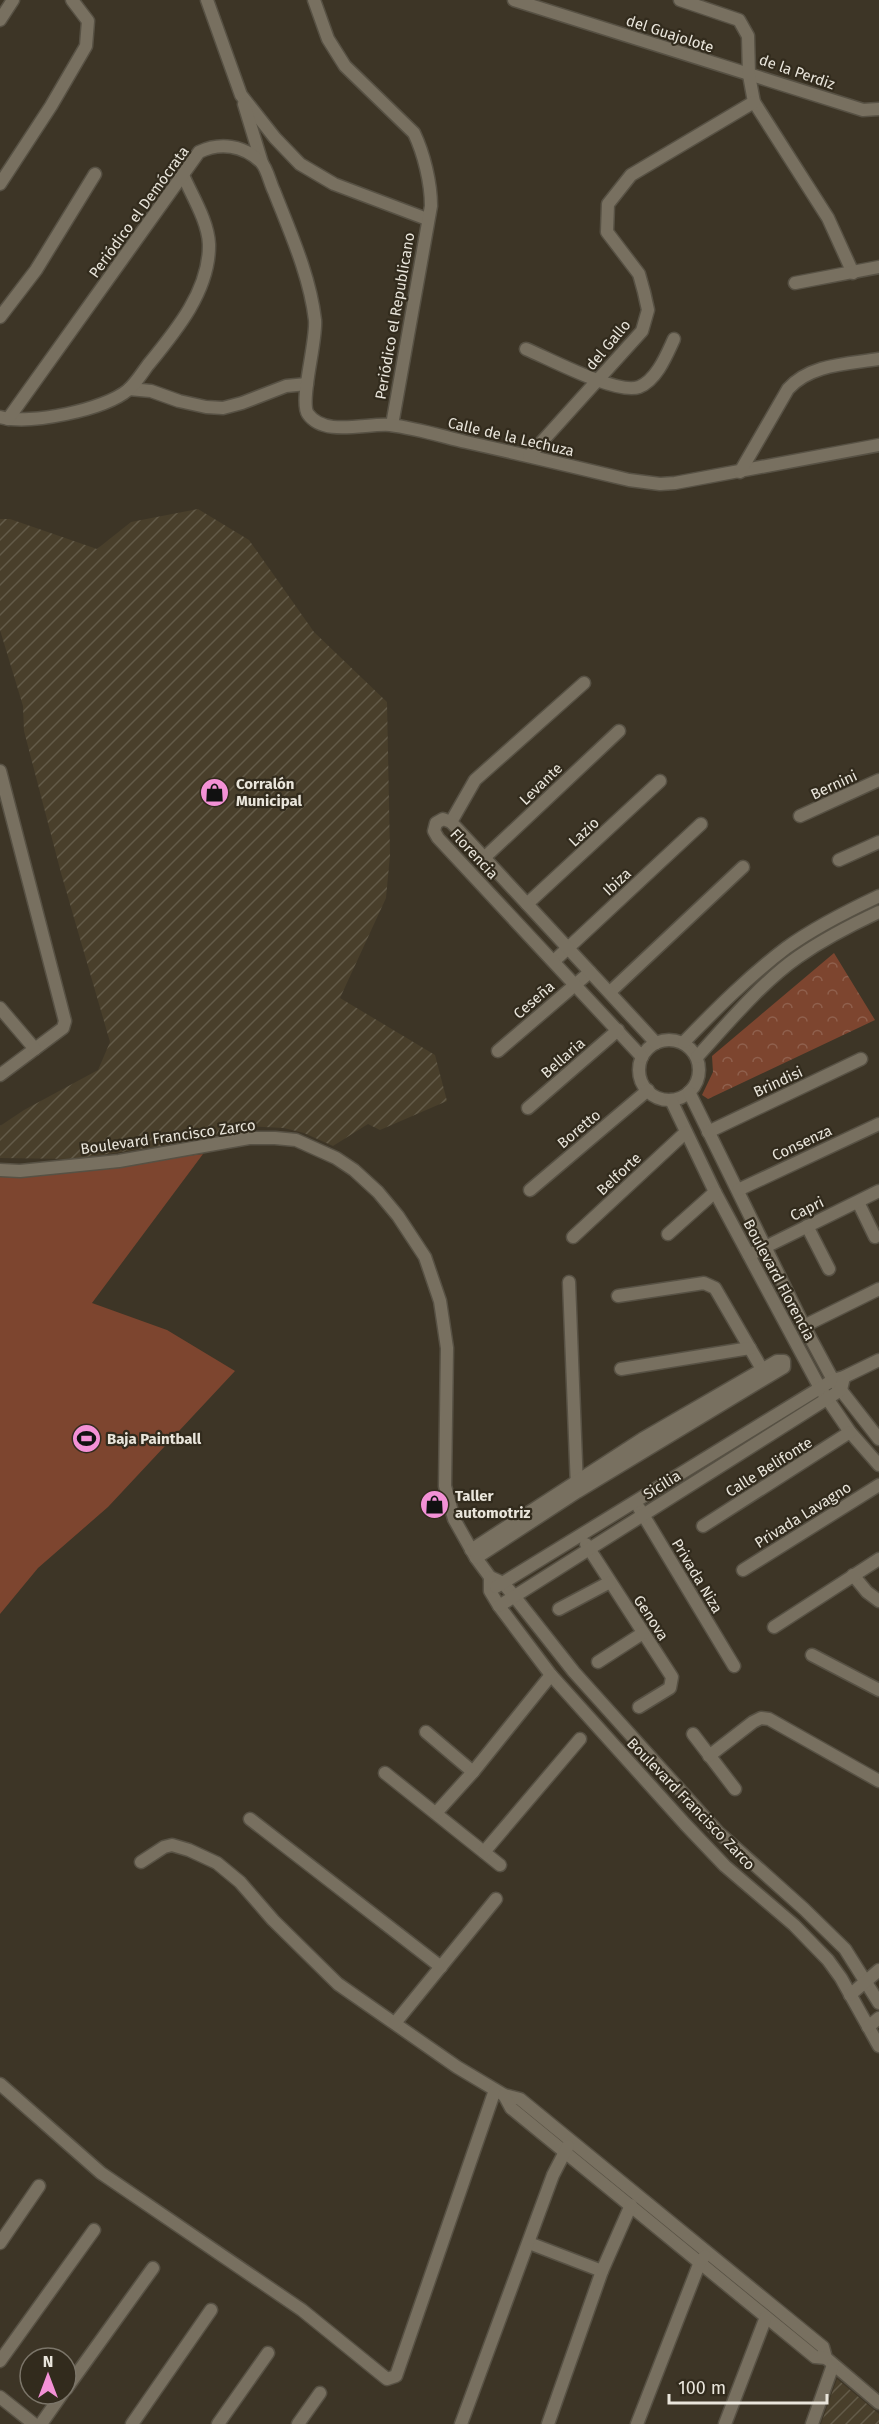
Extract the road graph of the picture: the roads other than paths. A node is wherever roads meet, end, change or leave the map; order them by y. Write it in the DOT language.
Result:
graph roads {
  1 [pos="13,0"];
  2 [pos="72,0"];
  3 [pos="207,0"];
  4 [pos="314,0"];
  5 [pos="514,0"];
  6 [pos="680,0"];
  7 [pos="0,20"];
  8 [pos="748,75"];
  9 [pos="241,95"];
  10 [pos="754,102"];
  11 [pos="879,109"];
  12 [pos="262,163"];
  13 [pos="94,174"];
  14 [pos="183,175"];
  15 [pos="0,184"];
  16 [pos="427,219"];
  17 [pos="879,267"];
  18 [pos="853,273"];
  19 [pos="795,283"];
  20 [pos="0,318"];
  21 [pos="675,339"];
  22 [pos="526,349"];
  23 [pos="879,359"];
  24 [pos="597,381"];
  25 [pos="307,384"];
  26 [pos="129,389"];
  27 [pos="4,418"];
  28 [pos="392,425"];
  29 [pos="879,444"];
  30 [pos="529,456"];
  31 [pos="740,472"];
  32 [pos="584,682"];
  33 [pos="619,731"];
  34 [pos="0,771"];
  35 [pos="879,780"];
  36 [pos="660,781"];
  37 [pos="800,816"];
  38 [pos="451,822"];
  39 [pos="700,824"];
  40 [pos="879,842"];
  41 [pos="484,858"];
  42 [pos="839,860"];
  43 [pos="743,867"];
  44 [pos="879,896"];
  45 [pos="527,904"];
  46 [pos="879,912"];
  47 [pos="568,948"];
  48 [pos="554,961"];
  49 [pos="590,972"];
  50 [pos="575,984"];
  51 [pos="610,992"];
  52 [pos="0,1008"];
  53 [pos="618,1030"];
  54 [pos="684,1042"];
  55 [pos="656,1043"];
  56 [pos="35,1049"];
  57 [pos="498,1051"];
  58 [pos="642,1057"];
  59 [pos="697,1057"];
  60 [pos="861,1059"];
  61 [pos="0,1075"];
  62 [pos="648,1090"];
  63 [pos="689,1092"];
  64 [pos="671,1100"];
  65 [pos="528,1108"];
  66 [pos="879,1124"];
  67 [pos="686,1132"];
  68 [pos="708,1132"];
  69 [pos="0,1170"];
  70 [pos="530,1190"];
  71 [pos="738,1190"];
  72 [pos="879,1191"];
  73 [pos="715,1192"];
  74 [pos="858,1202"];
  75 [pos="807,1226"];
  76 [pos="668,1234"];
  77 [pos="573,1237"];
  78 [pos="875,1237"];
  79 [pos="766,1246"];
  80 [pos="749,1255"];
  81 [pos="829,1269"];
  82 [pos="569,1282"];
  83 [pos="879,1289"];
  84 [pos="618,1296"];
  85 [pos="804,1326"];
  86 [pos="750,1348"];
  87 [pos="879,1360"];
  88 [pos="621,1369"];
  89 [pos="838,1378"];
  90 [pos="820,1388"];
  91 [pos="841,1390"];
  92 [pos="827,1399"];
  93 [pos="876,1431"];
  94 [pos="850,1432"];
  95 [pos="879,1465"];
  96 [pos="879,1485"];
  97 [pos="577,1487"];
  98 [pos="635,1502"];
  99 [pos="643,1515"];
  100 [pos="703,1526"];
  101 [pos="581,1535"];
  102 [pos="589,1549"];
  103 [pos="474,1554"];
  104 [pos="879,1559"];
  105 [pos="743,1570"];
  106 [pos="853,1575"];
  107 [pos="490,1577"];
  108 [pos="610,1582"];
  109 [pos="503,1583"];
  110 [pos="490,1591"];
  111 [pos="514,1596"];
  112 [pos="879,1601"];
  113 [pos="498,1606"];
  114 [pos="559,1609"];
  115 [pos="774,1627"];
  116 [pos="643,1633"];
  117 [pos="812,1655"];
  118 [pos="598,1662"];
  119 [pos="734,1666"];
  120 [pos="551,1675"];
  121 [pos="879,1690"];
  122 [pos="639,1707"];
  123 [pos="426,1732"];
  124 [pos="693,1734"];
  125 [pos="580,1739"];
  126 [pos="709,1756"];
  127 [pos="473,1772"];
  128 [pos="385,1773"];
  129 [pos="879,1781"];
  130 [pos="735,1789"];
  131 [pos="436,1813"];
  132 [pos="250,1819"];
  133 [pos="484,1852"];
  134 [pos="141,1862"];
  135 [pos="500,1865"];
  136 [pos="496,1899"];
  137 [pos="441,1967"];
  138 [pos="879,1970"];
  139 [pos="866,1982"];
  140 [pos="850,1995"];
  141 [pos="879,2002"];
  142 [pos="879,2018"];
  143 [pos="395,2023"];
  144 [pos="868,2027"];
  145 [pos="879,2046"];
  146 [pos="0,2084"];
  147 [pos="499,2092"];
  148 [pos="572,2140"];
  149 [pos="564,2151"];
  150 [pos="39,2186"];
  151 [pos="631,2205"];
  152 [pos="94,2230"];
  153 [pos="0,2243"];
  154 [pos="529,2243"];
  155 [pos="704,2258"];
  156 [pos="153,2268"];
  157 [pos="602,2271"];
  158 [pos="211,2310"];
  159 [pos="766,2318"];
  160 [pos="268,2353"];
  161 [pos="0,2361"];
  162 [pos="830,2362"];
  163 [pos="78,2372"];
  164 [pos="320,2393"];
  165 [pos="0,2397"];
  166 [pos="879,2403"];
  167 [pos="54,2406"];
  168 [pos="34,2424"];
  169 [pos="41,2424"];
  170 [pos="132,2424"];
  171 [pos="218,2424"];
  172 [pos="298,2424"];
  173 [pos="461,2424"];
  174 [pos="548,2424"];
  175 [pos="637,2424"];
  176 [pos="725,2424"];
  177 [pos="812,2424"];
  1 -- 7 [label="street"];
  2 -- 15 [label="street"];
  3 -- 9 [label="street, Periódico el Republicano"];
  4 -- 16 [label="street"];
  5 -- 8 [label="street, del Guajolote"];
  6 -- 8 [label="street, de la Perdiz"];
  8 -- 10 [label="street"];
  8 -- 11 [label="street, de la Perdiz"];
  9 -- 12 [label="street"];
  9 -- 16 [label="street, Periódico el Republicano"];
  10 -- 18 [label="street"];
  10 -- 24 [label="street, del Gallo"];
  12 -- 14 [label="street, Periódico el Demócrata"];
  12 -- 25 [label="street"];
  13 -- 20 [label="street"];
  14 -- 26 [label="street"];
  14 -- 27 [label="street, Periódico el Demócrata"];
  16 -- 28 [label="street, Periódico el Republicano"];
  17 -- 18 [label="street"];
  18 -- 19 [label="street"];
  21 -- 24 [label="street"];
  22 -- 24 [label="street"];
  23 -- 31 [label="street"];
  24 -- 30 [label="street, del Gallo"];
  25 -- 26 [label="street"];
  25 -- 28 [label="street, Calle de la Lechuza"];
  26 -- 27 [label="street"];
  28 -- 30 [label="street, Calle de la Lechuza"];
  29 -- 31 [label="street, Calle de la Lechuza"];
  30 -- 31 [label="street, Calle de la Lechuza"];
  32 -- 38 [label="street"];
  33 -- 41 [label="street, Levante"];
  34 -- 56 [label="street"];
  35 -- 37 [label="street, Bernini"];
  36 -- 45 [label="street, Lazio"];
  38 -- 41 [label="street, Florencia"];
  38 -- 48 [label="street, Florencia"];
  39 -- 47 [label="street, Ibiza"];
  40 -- 42 [label="street"];
  41 -- 45 [label="street, Florencia"];
  43 -- 51 [label="street"];
  44 -- 54 [label="street"];
  45 -- 47 [label="street, Florencia"];
  46 -- 59 [label="street"];
  47 -- 48 [label="street, Ibiza"];
  47 -- 49 [label="street, Florencia"];
  48 -- 50 [label="street, Florencia"];
  49 -- 50 [label="street, Ceseña"];
  49 -- 51 [label="street, Florencia"];
  50 -- 53 [label="street, Florencia"];
  50 -- 57 [label="street, Ceseña"];
  51 -- 55 [label="street, Florencia"];
  52 -- 56 [label="street"];
  53 -- 58 [label="street, Florencia"];
  53 -- 65 [label="street, Bellaria"];
  54 -- 55 [label="street"];
  54 -- 59 [label="street"];
  55 -- 58 [label="street"];
  56 -- 61 [label="street"];
  58 -- 62 [label="street"];
  59 -- 63 [label="street"];
  60 -- 68 [label="street, Brindisi"];
  62 -- 64 [label="street"];
  62 -- 70 [label="street, Boretto"];
  63 -- 64 [label="street"];
  63 -- 68 [label="street, Boulevard Florencia"];
  64 -- 67 [label="street, Boulevard Florencia"];
  66 -- 71 [label="street, Consenza"];
  67 -- 73 [label="street, Boulevard Florencia"];
  67 -- 77 [label="street, Belforte"];
  68 -- 71 [label="street, Boulevard Florencia"];
  69 -- 103 [label="street, Boulevard Francisco Zarco"];
  71 -- 79 [label="street, Boulevard Florencia"];
  72 -- 74 [label="street, Capri"];
  73 -- 76 [label="street"];
  73 -- 80 [label="street, Boulevard Florencia"];
  74 -- 75 [label="street, Capri"];
  74 -- 78 [label="street"];
  75 -- 79 [label="street, Capri"];
  75 -- 81 [label="street"];
  79 -- 80 [label="street, Capri"];
  79 -- 85 [label="street, Boulevard Florencia"];
  80 -- 90 [label="street, Boulevard Florencia"];
  82 -- 97 [label="street"];
  83 -- 85 [label="street"];
  84 -- 86 [label="street"];
  85 -- 89 [label="street, Boulevard Florencia"];
  86 -- 88 [label="street"];
  86 -- 97 [label="street"];
  87 -- 89 [label="street, Sicilia"];
  89 -- 90 [label="street, Sicilia"];
  89 -- 91 [label="street, Boulevard Florencia"];
  90 -- 92 [label="street, Boulevard Florencia"];
  90 -- 98 [label="street, Sicilia"];
  91 -- 92 [label="street, Sicilia"];
  91 -- 93 [label="street, Boulevard Florencia"];
  92 -- 94 [label="street, Boulevard Florencia"];
  92 -- 99 [label="street, Sicilia"];
  94 -- 95 [label="street, Boulevard Florencia"];
  94 -- 100 [label="street, Calle Belifonte"];
  96 -- 105 [label="street, Privada Lavagno"];
  97 -- 103 [label="street"];
  98 -- 99 [label="street, Privada Niza"];
  98 -- 101 [label="street, Sicilia"];
  99 -- 102 [label="street, Sicilia"];
  99 -- 119 [label="street, Privada Niza"];
  101 -- 102 [label="street, Genova"];
  101 -- 109 [label="street, Sicilia"];
  102 -- 108 [label="street, Genova"];
  102 -- 111 [label="street, Sicilia"];
  103 -- 107 [label="street, Boulevard Francisco Zarco"];
  104 -- 106 [label="street"];
  106 -- 112 [label="street"];
  106 -- 115 [label="street"];
  107 -- 109 [label="street, Boulevard Francisco Zarco"];
  107 -- 110 [label="street, Boulevard Francisco Zarco"];
  108 -- 114 [label="street"];
  108 -- 116 [label="street, Genova"];
  109 -- 110 [label="street, Sicilia"];
  109 -- 111 [label="street, Boulevard Francisco Zarco"];
  110 -- 113 [label="street, Boulevard Francisco Zarco"];
  111 -- 113 [label="street, Sicilia"];
  111 -- 139 [label="street, Boulevard Francisco Zarco"];
  113 -- 120 [label="street, Boulevard Francisco Zarco"];
  116 -- 118 [label="street"];
  116 -- 122 [label="street, Genova"];
  117 -- 121 [label="street"];
  120 -- 127 [label="street"];
  120 -- 140 [label="street, Boulevard Francisco Zarco"];
  123 -- 127 [label="street"];
  124 -- 126 [label="street"];
  125 -- 133 [label="street"];
  126 -- 129 [label="street"];
  126 -- 130 [label="street"];
  127 -- 131 [label="street"];
  128 -- 131 [label="street"];
  131 -- 133 [label="street"];
  132 -- 137 [label="street"];
  133 -- 135 [label="street"];
  134 -- 143 [label="street"];
  136 -- 137 [label="street"];
  137 -- 143 [label="street"];
  138 -- 139 [label="street"];
  139 -- 140 [label="street"];
  139 -- 141 [label="street, Boulevard Francisco Zarco"];
  140 -- 144 [label="street, Boulevard Francisco Zarco"];
  142 -- 144 [label="street"];
  143 -- 147 [label="street"];
  144 -- 145 [label="street, Boulevard Francisco Zarco"];
  146 -- 147 [label="street"];
  147 -- 148 [label="street"];
  147 -- 149 [label="street"];
  148 -- 149 [label="street"];
  148 -- 155 [label="street"];
  149 -- 151 [label="street"];
  149 -- 154 [label="street"];
  150 -- 153 [label="street"];
  151 -- 155 [label="street"];
  151 -- 157 [label="street"];
  152 -- 161 [label="street"];
  154 -- 157 [label="street"];
  154 -- 173 [label="street"];
  155 -- 159 [label="street"];
  155 -- 162 [label="street"];
  155 -- 175 [label="street"];
  156 -- 163 [label="street"];
  157 -- 174 [label="street"];
  158 -- 170 [label="street"];
  159 -- 162 [label="street"];
  159 -- 176 [label="street"];
  160 -- 171 [label="street"];
  162 -- 166 [label="street"];
  162 -- 177 [label="street"];
  164 -- 172 [label="street"];
  165 -- 168 [label="street"];
  167 -- 169 [label="street"];
}
